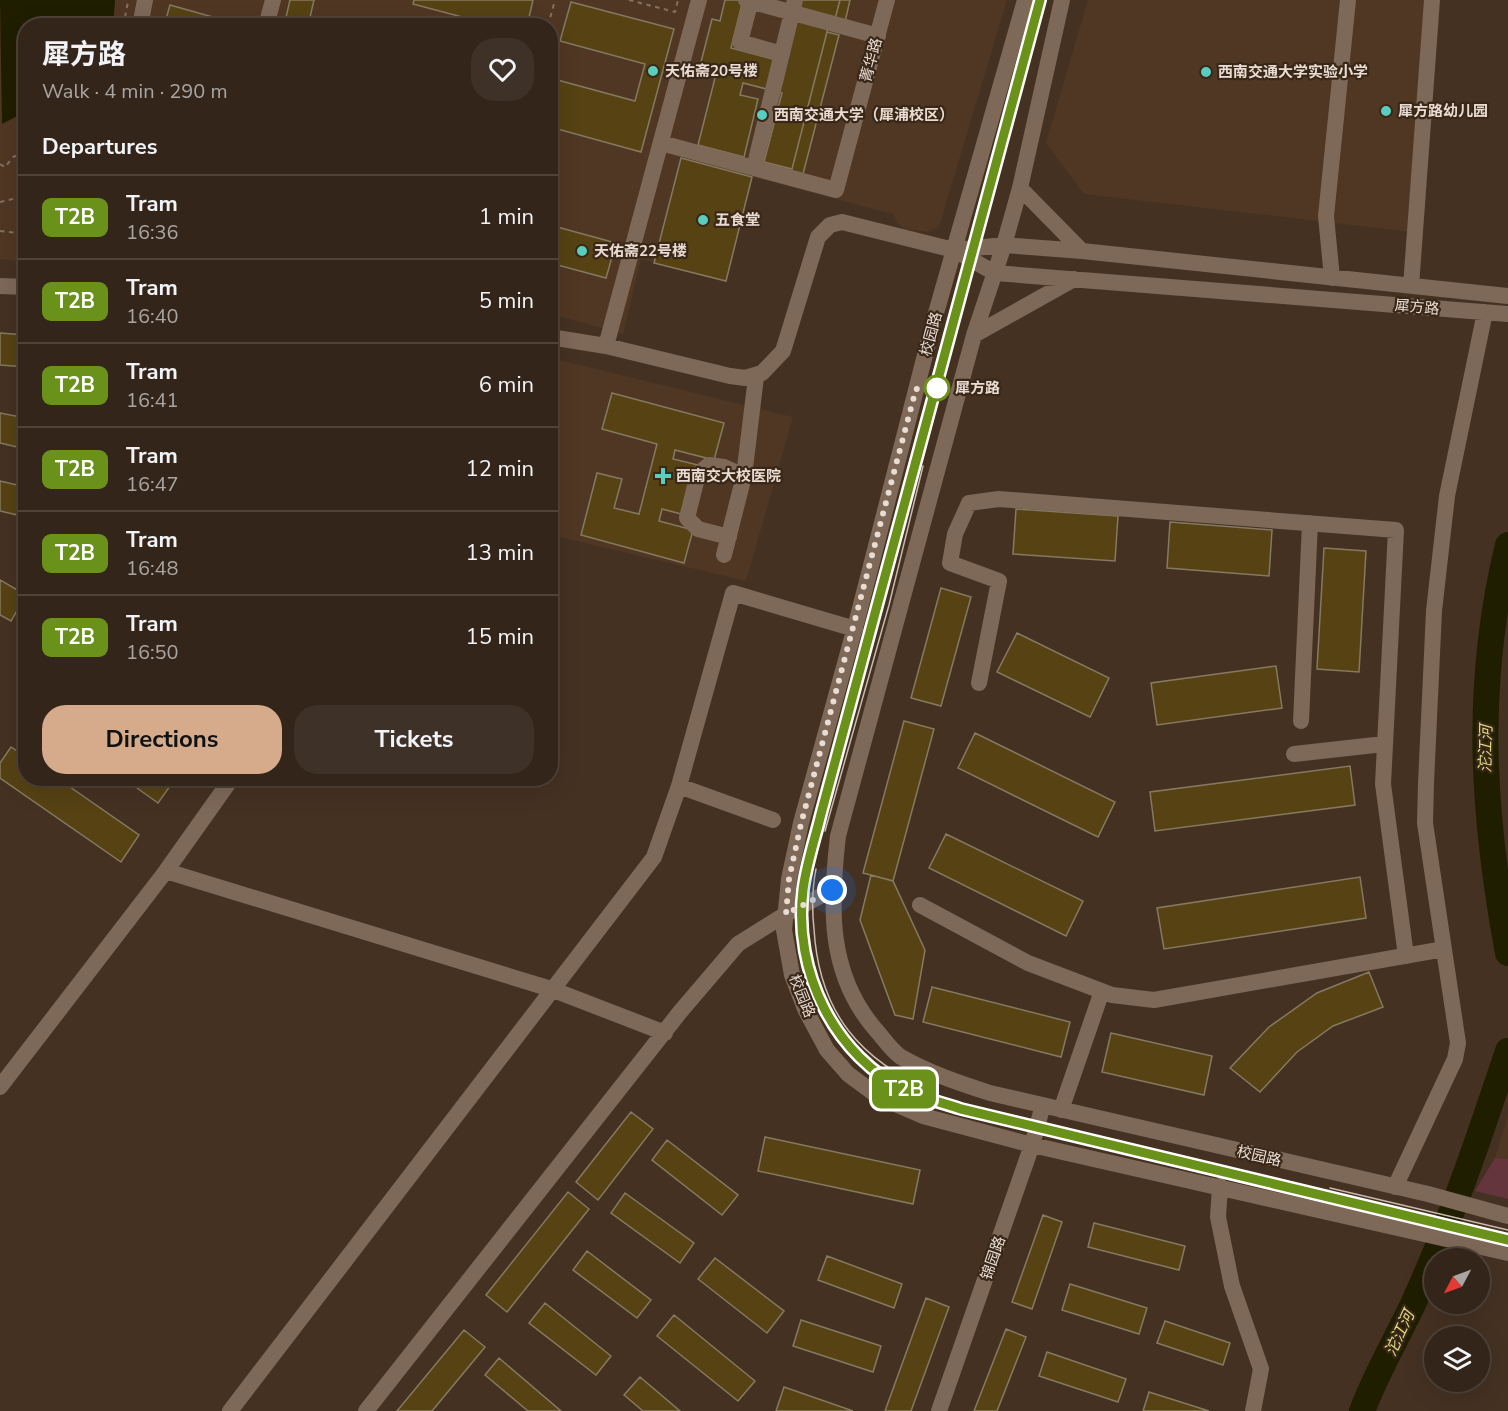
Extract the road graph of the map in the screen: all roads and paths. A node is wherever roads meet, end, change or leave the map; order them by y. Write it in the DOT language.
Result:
graph roads {
  1 [pos="145,0"];
  2 [pos="273,0"];
  3 [pos="555,0"];
  4 [pos="629,0"];
  5 [pos="678,0"];
  6 [pos="699,0"];
  7 [pos="749,0"];
  8 [pos="887,0"];
  9 [pos="1025,0"];
  10 [pos="1062,0"];
  11 [pos="1348,0"];
  12 [pos="1432,0"];
  13 [pos="793,7"];
  14 [pos="142,18"];
  15 [pos="268,18"];
  16 [pos="550,18"];
  17 [pos="878,36"];
  18 [pos="782,54"];
  19 [pos="660,143"];
  20 [pos="18,155"];
  21 [pos="0,164"];
  22 [pos="754,168"];
  23 [pos="1020,188"];
  24 [pos="18,198"];
  25 [pos="0,202"];
  26 [pos="18,222"];
  27 [pos="0,231"];
  28 [pos="17,231"];
  29 [pos="1004,245"];
  30 [pos="954,250"];
  31 [pos="1082,251"];
  32 [pos="995,273"];
  33 [pos="1332,278"];
  34 [pos="1074,279"];
  35 [pos="0,286"];
  36 [pos="1411,286"];
  37 [pos="18,287"];
  38 [pos="1508,297"];
  39 [pos="1485,312"];
  40 [pos="1508,314"];
  41 [pos="974,335"];
  42 [pos="558,338"];
  43 [pos="606,346"];
  44 [pos="756,377"];
  45 [pos="744,476"];
  46 [pos="1310,523"];
  47 [pos="729,537"];
  48 [pos="724,555"];
  49 [pos="855,629"];
  50 [pos="979,683"];
  51 [pos="1301,721"];
  52 [pos="1384,744"];
  53 [pos="1294,754"];
  54 [pos="226,786"];
  55 [pos="679,786"];
  56 [pos="773,820"];
  57 [pos="166,871"];
  58 [pos="832,890"];
  59 [pos="920,905"];
  60 [pos="786,914"];
  61 [pos="1444,949"];
  62 [pos="1406,956"];
  63 [pos="551,989"];
  64 [pos="1102,992"];
  65 [pos="665,1033"];
  66 [pos="0,1087"];
  67 [pos="1043,1105"];
  68 [pos="1061,1110"];
  69 [pos="1032,1145"];
  70 [pos="1220,1186"];
  71 [pos="1395,1187"];
  72 [pos="1508,1216"];
  73 [pos="1508,1253"];
  74 [pos="230,1411"];
  75 [pos="366,1411"];
  76 [pos="939,1411"];
  77 [pos="1253,1411"];
  1 -- 14 [label="street"];
  2 -- 15 [label="street"];
  3 -- 16 [label="path"];
  4 -- 5 [label="path"];
  6 -- 19 [label="street"];
  7 -- 13 [label="street"];
  7 -- 18 [label="street"];
  8 -- 17 [label="street, 菁华路"];
  9 -- 30 [label="street, 校园路"];
  10 -- 23 [label="street, 校园路"];
  11 -- 33 [label="street"];
  12 -- 36 [label="street"];
  13 -- 17 [label="street"];
  13 -- 18 [label="street"];
  17 -- 22 [label="street, 菁华路"];
  18 -- 22 [label="street"];
  19 -- 22 [label="street"];
  19 -- 43 [label="street"];
  20 -- 21 [label="path"];
  23 -- 29 [label="street, 校园路"];
  23 -- 31 [label="street"];
  24 -- 25 [label="path"];
  26 -- 28 [label="path"];
  27 -- 28 [label="path"];
  29 -- 30 [label="street, 犀方路"];
  29 -- 31 [label="street, 犀方路"];
  29 -- 32 [label="street, 校园路"];
  30 -- 32 [label="street, 犀方路"];
  30 -- 44 [label="street"];
  30 -- 49 [label="street, 校园路"];
  31 -- 33 [label="street, 犀方路"];
  32 -- 34 [label="street, 犀方路"];
  32 -- 41 [label="street, 校园路"];
  33 -- 36 [label="street, 犀方路"];
  34 -- 39 [label="street, 犀方路"];
  34 -- 41 [label="street"];
  35 -- 37 [label="street"];
  36 -- 38 [label="street, 犀方路"];
  39 -- 40 [label="street, 犀方路"];
  39 -- 61 [label="street"];
  41 -- 58 [label="street, 校园路"];
  42 -- 43 [label="street"];
  43 -- 44 [label="street"];
  44 -- 45 [label="street"];
  45 -- 47 [label="street"];
  45 -- 47 [label="street"];
  46 -- 50 [label="street"];
  46 -- 51 [label="street"];
  46 -- 52 [label="street"];
  47 -- 48 [label="street"];
  49 -- 55 [label="street"];
  49 -- 60 [label="street, 校园路"];
  52 -- 53 [label="street"];
  52 -- 62 [label="street"];
  54 -- 57 [label="street"];
  55 -- 56 [label="street"];
  55 -- 63 [label="street"];
  57 -- 63 [label="street"];
  57 -- 66 [label="street"];
  58 -- 60 [label="street"];
  58 -- 67 [label="street, 校园路"];
  59 -- 64 [label="street"];
  60 -- 65 [label="street"];
  60 -- 69 [label="street, 校园路"];
  61 -- 62 [label="street"];
  61 -- 71 [label="street"];
  62 -- 64 [label="street"];
  63 -- 65 [label="street"];
  63 -- 74 [label="street"];
  64 -- 68 [label="street"];
  65 -- 75 [label="street"];
  67 -- 68 [label="street, 校园路"];
  67 -- 69 [label="street, 锦园路"];
  68 -- 71 [label="street, 校园路"];
  69 -- 70 [label="street, 校园路"];
  69 -- 76 [label="street, 锦园路"];
  70 -- 73 [label="street, 校园路"];
  70 -- 77 [label="street"];
  71 -- 72 [label="street, 校园路"];
}
